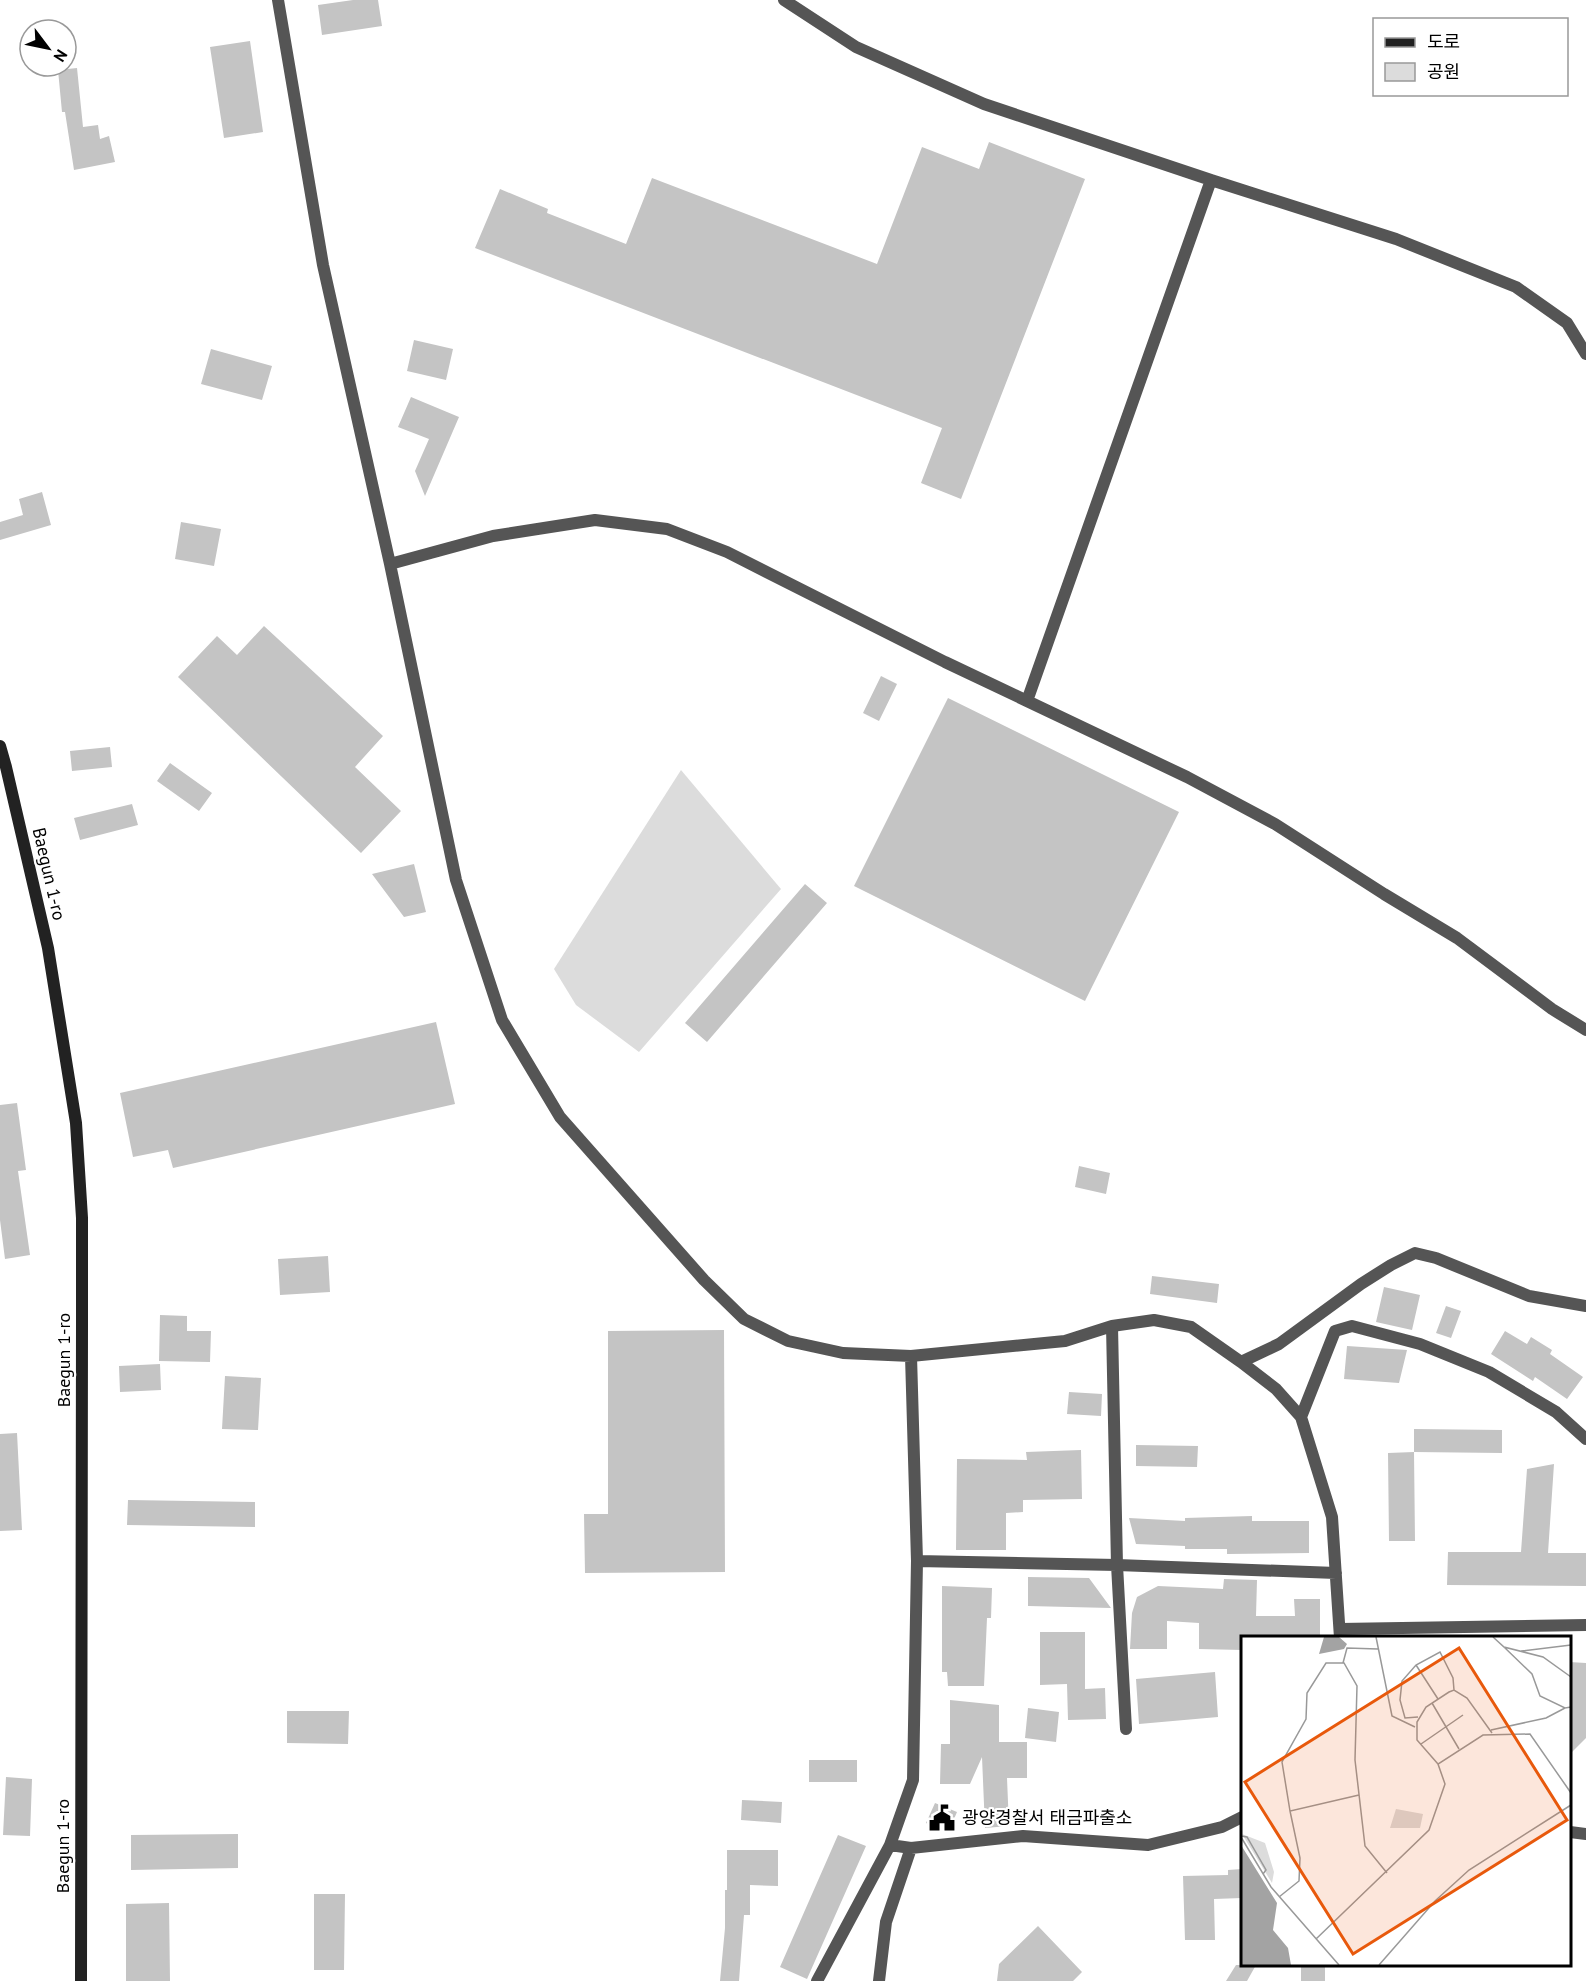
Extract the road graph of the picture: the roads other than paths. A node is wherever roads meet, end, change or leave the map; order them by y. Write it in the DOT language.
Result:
graph roads {
  1 [pos="278,0"];
  2 [pos="784,0"];
  3 [pos="1211,180"];
  4 [pos="1586,354"];
  5 [pos="390,564"];
  6 [pos="1027,701"];
  7 [pos="0,746"];
  8 [pos="1586,1030"];
  9 [pos="1586,1306"];
  10 [pos="1112,1326"];
  11 [pos="911,1356"];
  12 [pos="1241,1362"];
  13 [pos="1301,1416"];
  14 [pos="1586,1439"];
  15 [pos="917,1561"];
  16 [pos="1117,1565"];
  17 [pos="1336,1573"];
  18 [pos="1586,1625"];
  19 [pos="1340,1633"];
  20 [pos="1126,1729"];
  21 [pos="1241,1818"];
  22 [pos="1571,1832"];
  23 [pos="1586,1834"];
  24 [pos="890,1845"];
  25 [pos="911,1848"];
  26 [pos="81,1981"];
  27 [pos="817,1981"];
  28 [pos="879,1981"];
  1 -- 5 [label="street"];
  2 -- 3 [label="street"];
  3 -- 4 [label="street"];
  3 -- 6 [label="street"];
  5 -- 6 [label="street"];
  5 -- 11 [label="street"];
  6 -- 8 [label="street"];
  7 -- 26 [label="main road, Baegun 1-ro"];
  9 -- 12 [label="street"];
  10 -- 11 [label="street"];
  10 -- 12 [label="street"];
  10 -- 16 [label="street"];
  11 -- 15 [label="street"];
  12 -- 13 [label="street"];
  13 -- 14 [label="street"];
  13 -- 17 [label="street"];
  15 -- 16 [label="street"];
  15 -- 24 [label="street"];
  16 -- 17 [label="street"];
  16 -- 20 [label="street"];
  17 -- 19 [label="street"];
  18 -- 19 [label="street"];
  21 -- 25 [label="street"];
  22 -- 23 [label="street"];
  24 -- 25 [label="street"];
  24 -- 27 [label="street"];
  25 -- 28 [label="street"];
}
